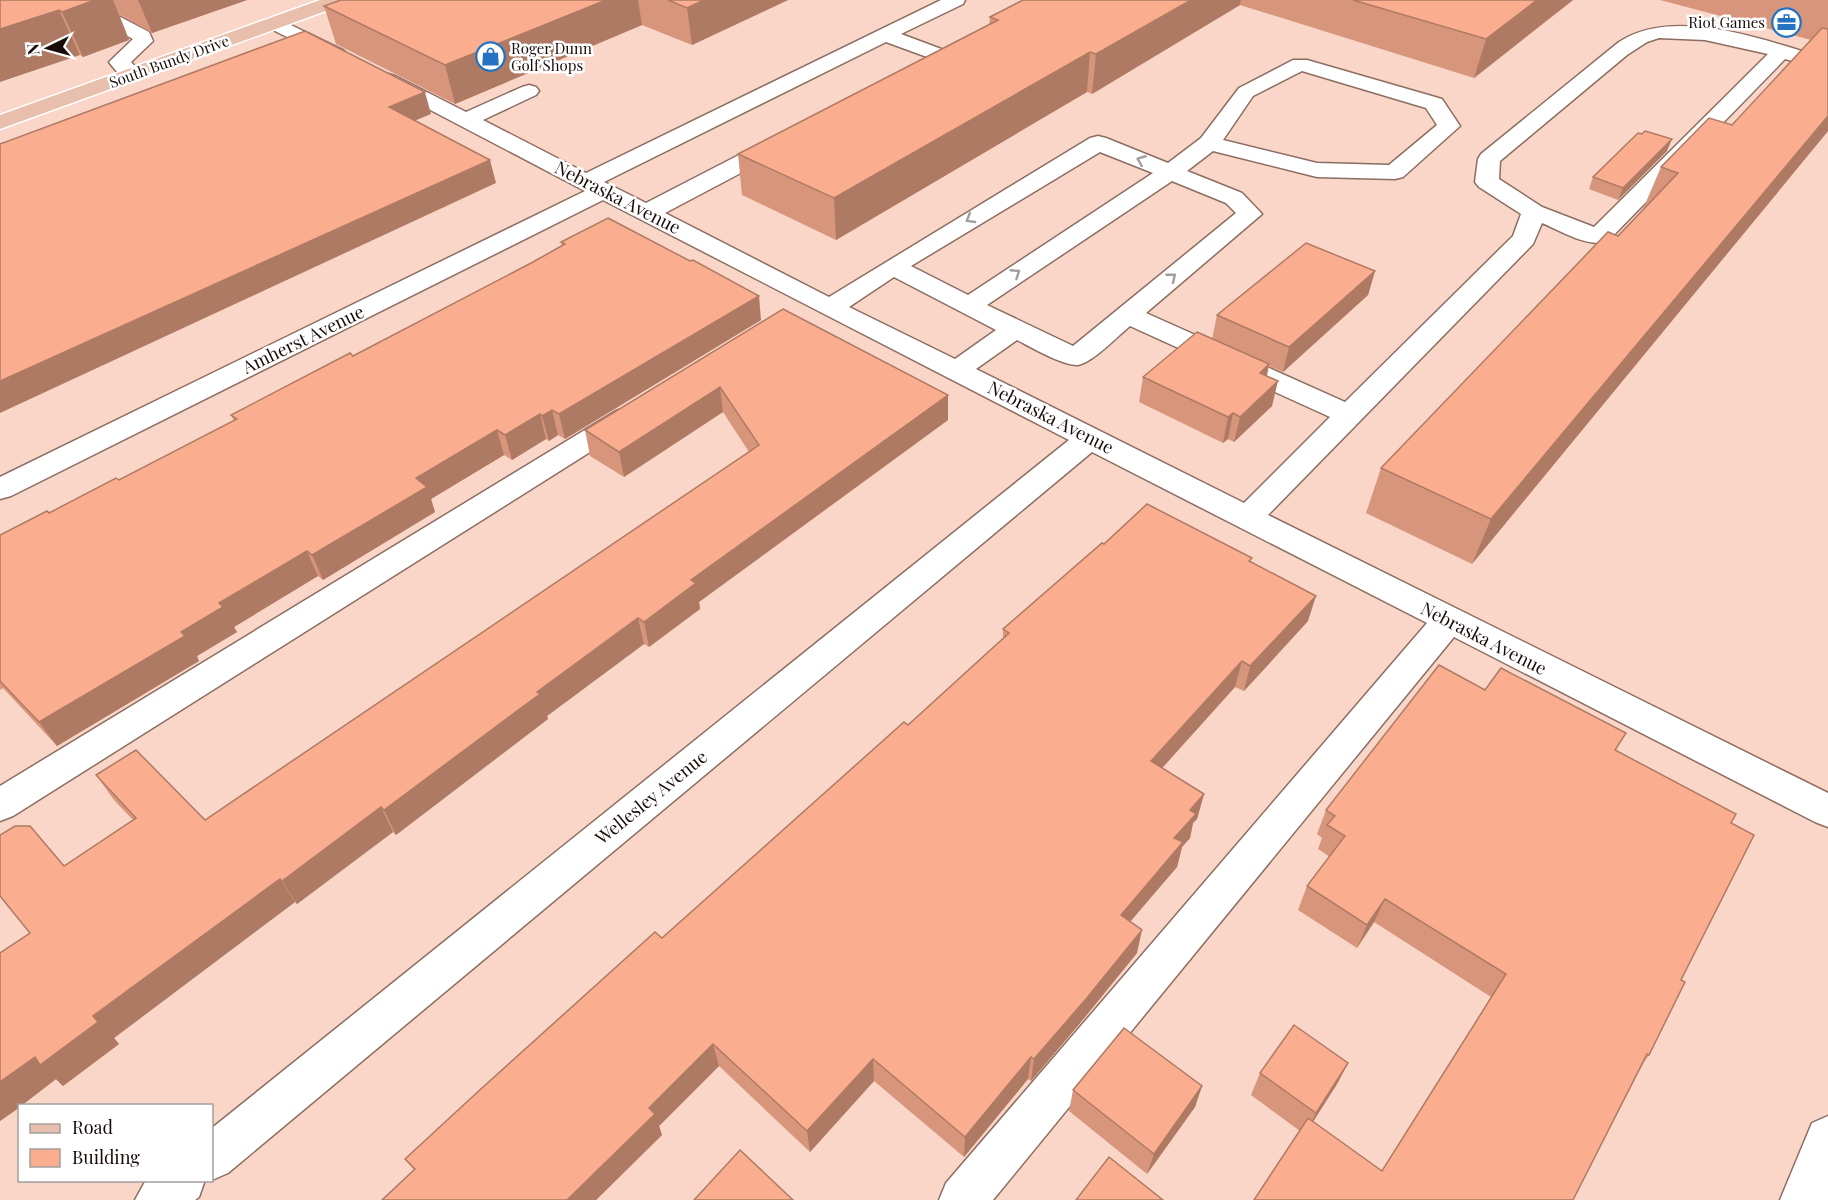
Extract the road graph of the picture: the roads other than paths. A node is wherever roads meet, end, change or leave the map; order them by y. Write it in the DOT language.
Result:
graph roads {
  1 [pos="74,0"];
  2 [pos="338,0"];
  3 [pos="956,0"];
  4 [pos="274,23"];
  5 [pos="885,35"];
  6 [pos="964,47"];
  7 [pos="1781,52"];
  8 [pos="945,57"];
  9 [pos="350,61"];
  10 [pos="1828,64"];
  11 [pos="924,68"];
  12 [pos="371,72"];
  13 [pos="132,74"];
  14 [pos="529,91"];
  15 [pos="466,120"];
  16 [pos="0,122"];
  17 [pos="799,134"];
  18 [pos="1209,144"];
  19 [pos="1170,172"];
  20 [pos="596,185"];
  21 [pos="648,212"];
  22 [pos="1534,212"];
  23 [pos="893,267"];
  24 [pos="824,304"];
  25 [pos="968,306"];
  26 [pos="1126,314"];
  27 [pos="784,320"];
  28 [pos="1015,329"];
  29 [pos="957,370"];
  30 [pos="652,401"];
  31 [pos="1350,415"];
  32 [pos="1091,437"];
  33 [pos="0,489"];
  34 [pos="1248,517"];
  35 [pos="1449,620"];
  36 [pos="0,805"];
  37 [pos="1828,811"];
  38 [pos="1828,1139"];
  39 [pos="213,1156"];
  40 [pos="180,1182"];
  41 [pos="159,1200"];
  42 [pos="963,1200"];
  43 [pos="1804,1200"];
  1 -- 13 [label="street"];
  2 -- 4 [label="main road, South Bundy Drive"];
  3 -- 5 [label="street, Amherst Avenue"];
  4 -- 9 [label="street"];
  4 -- 13 [label="main road, South Bundy Drive"];
  5 -- 8 [label="street"];
  5 -- 20 [label="street, Amherst Avenue"];
  6 -- 8 [label="street"];
  7 -- 10 [label="street"];
  7 -- 22 [label="street"];
  7 -- 22 [label="street"];
  8 -- 11 [label="street"];
  12 -- 15 [label="street, Nebraska Avenue"];
  13 -- 16 [label="main road, South Bundy Drive"];
  14 -- 15 [label="street"];
  15 -- 20 [label="street, Nebraska Avenue"];
  17 -- 21 [label="street"];
  18 -- 18 [label="street"];
  18 -- 19 [label="street"];
  19 -- 23 [label="street, one-way"];
  25 -- 19 [label="street, one-way"];
  26 -- 19 [label="street, one-way"];
  20 -- 21 [label="street, Nebraska Avenue"];
  20 -- 33 [label="street, Amherst Avenue"];
  21 -- 24 [label="street, Nebraska Avenue"];
  22 -- 31 [label="street"];
  23 -- 24 [label="street"];
  23 -- 25 [label="street"];
  24 -- 27 [label="street"];
  24 -- 29 [label="street, Nebraska Avenue"];
  25 -- 28 [label="street"];
  26 -- 28 [label="street"];
  26 -- 31 [label="street"];
  28 -- 29 [label="street"];
  29 -- 32 [label="street, Nebraska Avenue"];
  30 -- 36 [label="street"];
  31 -- 34 [label="street"];
  32 -- 34 [label="street, Nebraska Avenue"];
  32 -- 39 [label="street, Wellesley Avenue"];
  34 -- 35 [label="street, Nebraska Avenue"];
  35 -- 37 [label="street, Nebraska Avenue"];
  35 -- 42 [label="street"];
  38 -- 43 [label="street"];
  40 -- 41 [label="street"];
}
